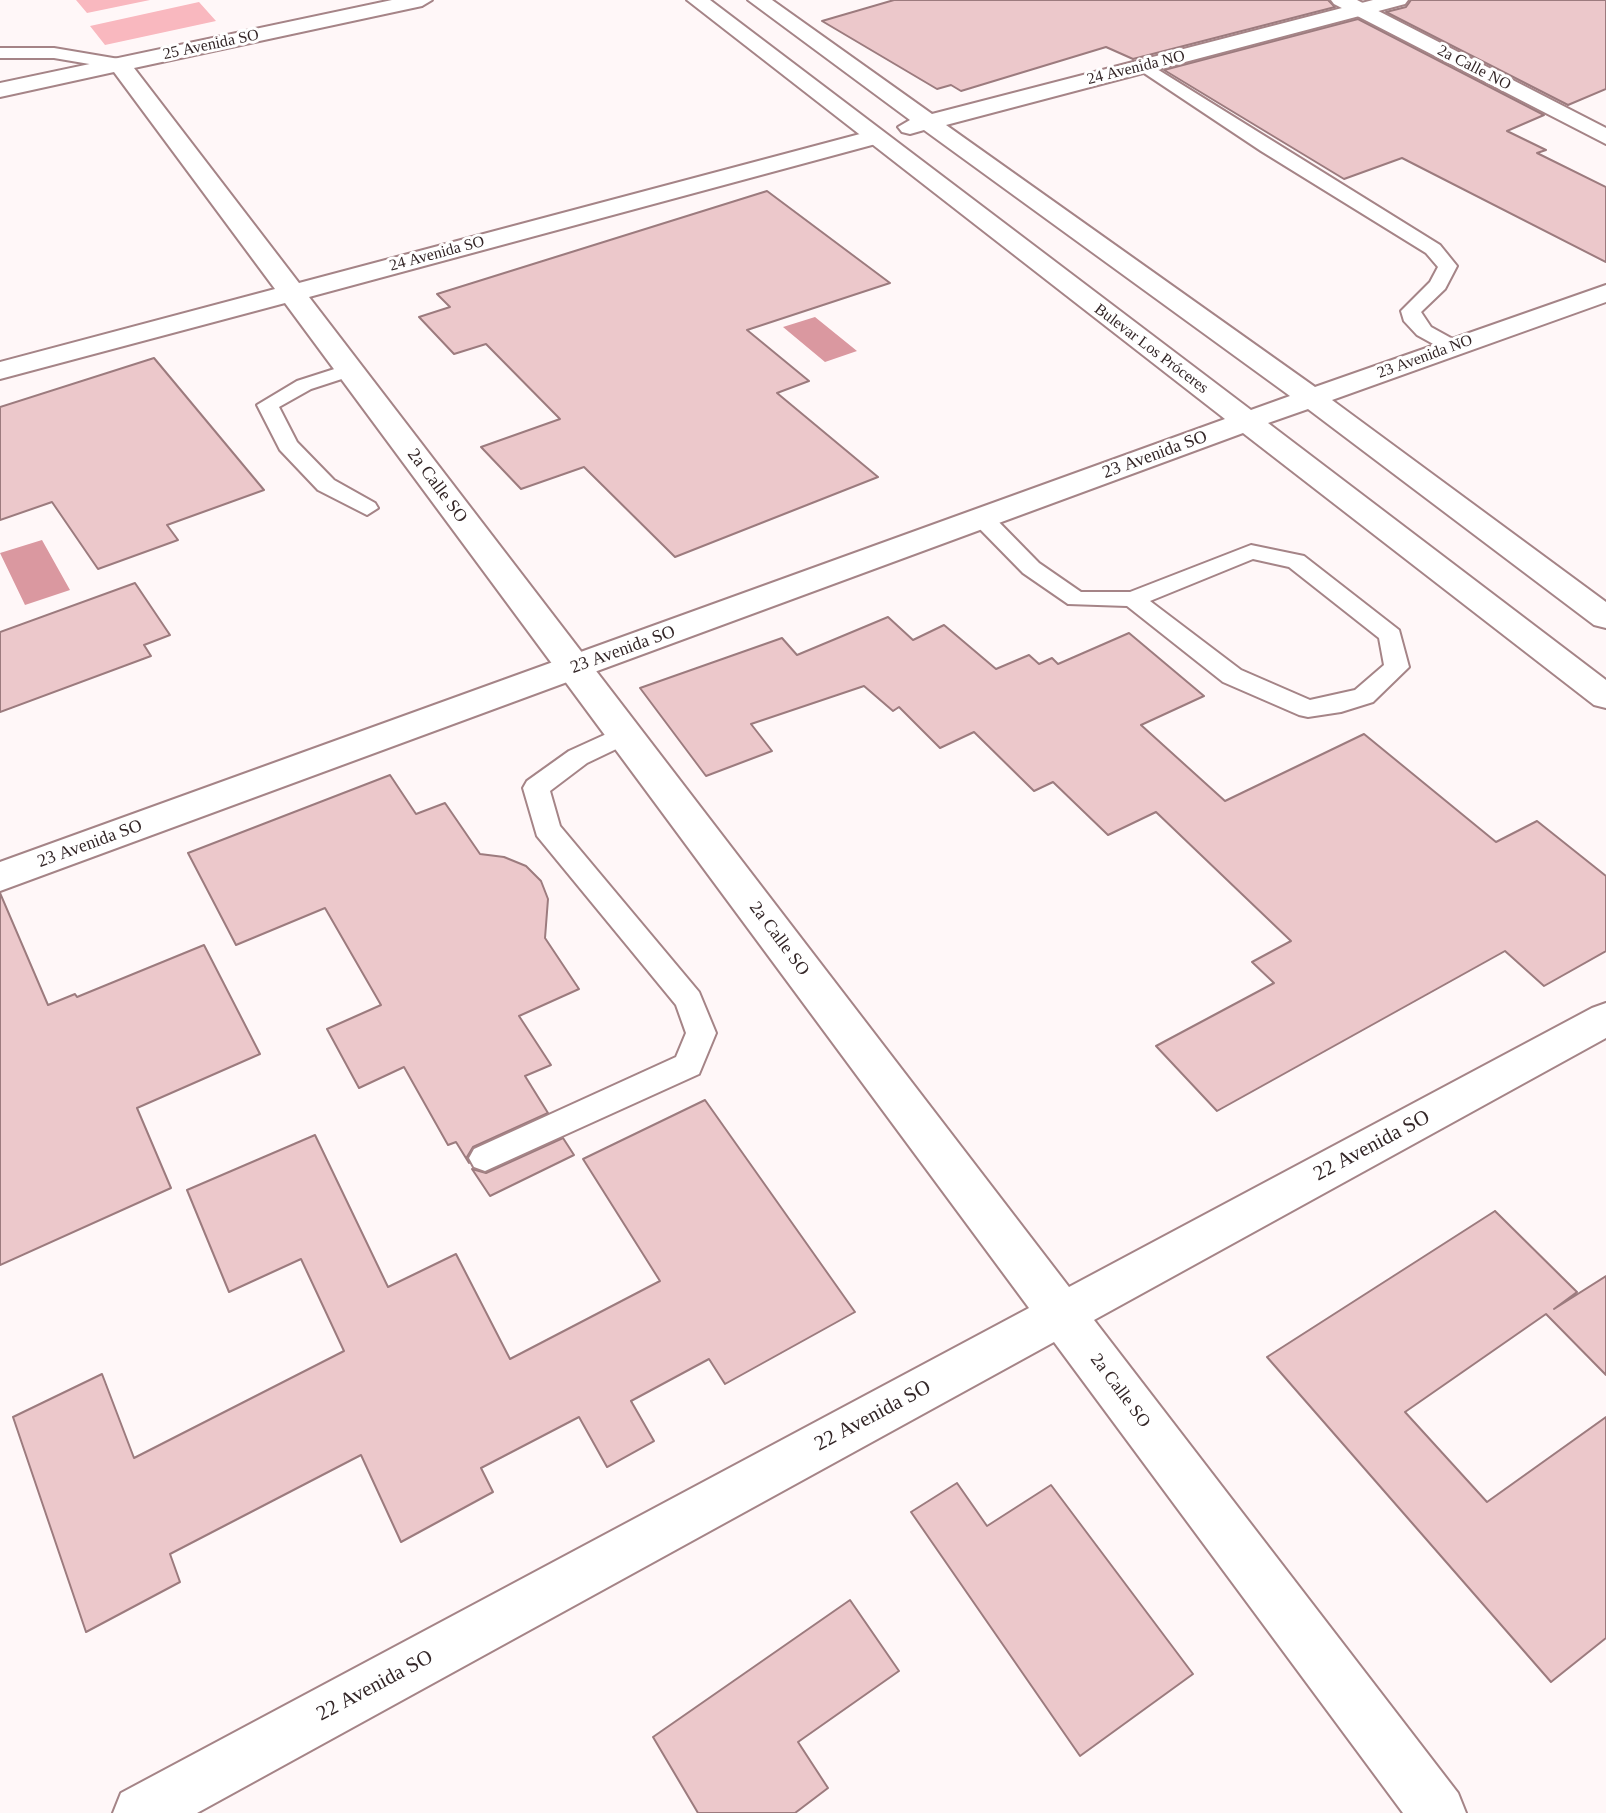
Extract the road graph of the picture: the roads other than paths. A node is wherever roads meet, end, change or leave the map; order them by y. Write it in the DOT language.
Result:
graph roads {
  1 [pos="422,0"];
  2 [pos="697,0"];
  3 [pos="758,0"];
  4 [pos="1398,0"];
  5 [pos="1351,5"];
  6 [pos="0,53"];
  7 [pos="119,64"];
  8 [pos="1144,66"];
  9 [pos="0,90"];
  10 [pos="927,122"];
  11 [pos="875,137"];
  12 [pos="1606,137"];
  13 [pos="292,293"];
  14 [pos="1606,293"];
  15 [pos="1453,347"];
  16 [pos="0,370"];
  17 [pos="350,370"];
  18 [pos="1312,400"];
  19 [pos="1245,422"];
  20 [pos="367,508"];
  21 [pos="982,518"];
  22 [pos="1133,599"];
  23 [pos="1606,618"];
  24 [pos="575,668"];
  25 [pos="1606,697"];
  26 [pos="624,735"];
  27 [pos="0,877"];
  28 [pos="1606,1019"];
  29 [pos="485,1158"];
  30 [pos="1062,1314"];
  31 [pos="141,1813"];
  32 [pos="1438,1813"];
  1 -- 7 [label="street, 25 Avenida SO"];
  2 -- 11 [label="street, Bulevar Los Próceres"];
  3 -- 10 [label="street"];
  4 -- 5 [label="street, 24 Avenida NO"];
  5 -- 8 [label="street, 24 Avenida NO"];
  5 -- 12 [label="street, 2a Calle NO"];
  6 -- 7 [label="lane"];
  7 -- 9 [label="street, 25 Avenida SO"];
  7 -- 13 [label="street, 2a Calle SO"];
  8 -- 10 [label="street, 24 Avenida NO"];
  8 -- 15 [label="lane"];
  10 -- 11 [label="street, 24 Avenida NO"];
  10 -- 18 [label="street"];
  11 -- 13 [label="street, 24 Avenida SO"];
  11 -- 19 [label="street, Bulevar Los Próceres"];
  13 -- 16 [label="street, 24 Avenida SO"];
  13 -- 17 [label="street, 2a Calle SO"];
  14 -- 15 [label="street, 23 Avenida NO"];
  15 -- 18 [label="street, 23 Avenida NO"];
  17 -- 20 [label="lane"];
  17 -- 24 [label="street, 2a Calle SO"];
  18 -- 19 [label="street, 23 Avenida NO"];
  18 -- 23 [label="street"];
  19 -- 21 [label="street, 23 Avenida SO"];
  19 -- 25 [label="street, Bulevar Los Próceres"];
  21 -- 22 [label="lane"];
  21 -- 24 [label="street, 23 Avenida SO"];
  22 -- 22 [label="lane"];
  24 -- 26 [label="street, 2a Calle SO"];
  24 -- 27 [label="street, 23 Avenida SO"];
  26 -- 29 [label="lane"];
  26 -- 30 [label="street, 2a Calle SO"];
  28 -- 30 [label="street, 22 Avenida SO"];
  30 -- 31 [label="street, 22 Avenida SO"];
  30 -- 32 [label="street, 2a Calle SO"];
}
